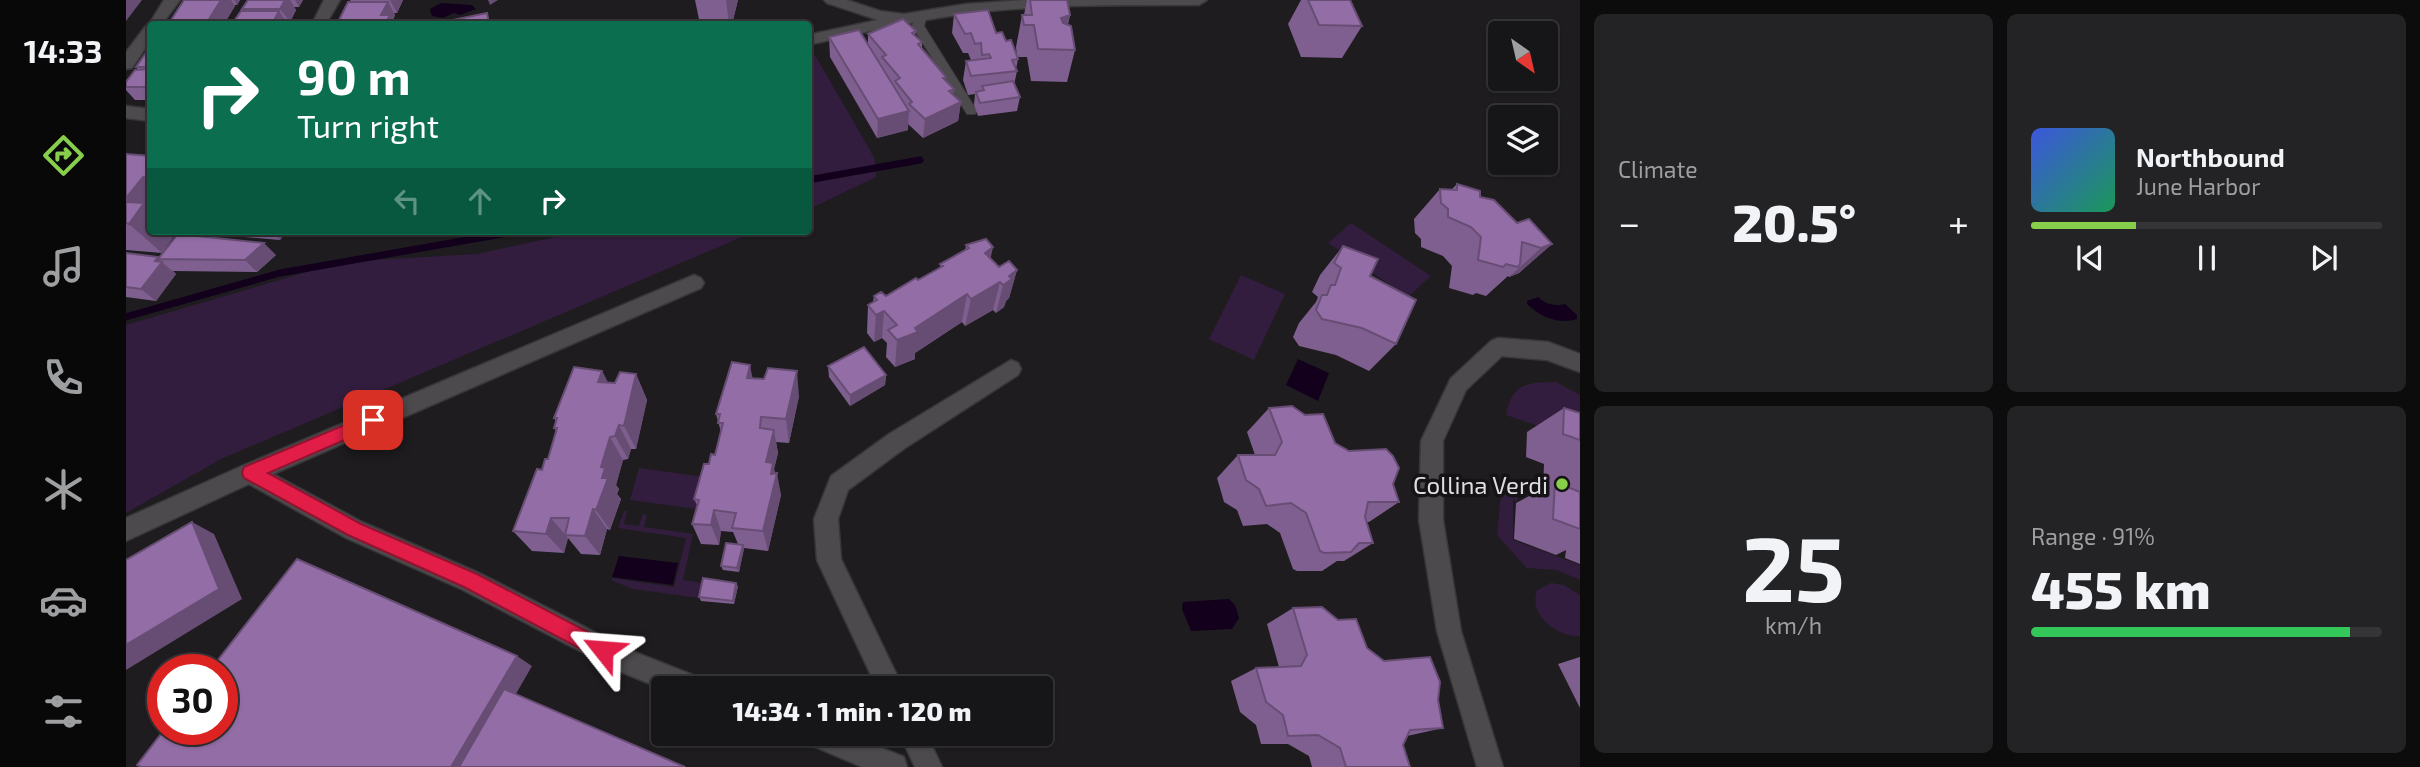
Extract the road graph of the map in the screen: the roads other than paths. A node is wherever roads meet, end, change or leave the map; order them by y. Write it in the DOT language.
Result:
graph roads {
  1 [pos="172,0"];
  2 [pos="332,0"];
  3 [pos="832,0"];
  4 [pos="1199,0"];
  5 [pos="921,16"];
  6 [pos="904,19"];
  7 [pos="157,21"];
  8 [pos="321,21"];
  9 [pos="147,34"];
  10 [pos="812,39"];
  11 [pos="126,64"];
  12 [pos="971,111"];
  13 [pos="126,112"];
  14 [pos="147,115"];
  15 [pos="694,283"];
  16 [pos="1580,363"];
  17 [pos="1011,369"];
  18 [pos="250,473"];
  19 [pos="126,530"];
  20 [pos="663,676"];
  21 [pos="884,676"];
  22 [pos="844,746"];
  23 [pos="918,746"];
  24 [pos="894,767"];
  25 [pos="929,767"];
  26 [pos="1490,767"];
  1 -- 7 [label="street"];
  2 -- 8 [label="street"];
  3 -- 6 [label="street"];
  4 -- 5 [label="street"];
  5 -- 6 [label="street"];
  5 -- 12 [label="lane"];
  6 -- 10 [label="street"];
  9 -- 11 [label="street"];
  13 -- 14 [label="street"];
  15 -- 18 [label="street"];
  16 -- 26 [label="street"];
  17 -- 21 [label="street"];
  18 -- 19 [label="street"];
  18 -- 20 [label="street"];
  22 -- 24 [label="street"];
  23 -- 25 [label="street"];
}
